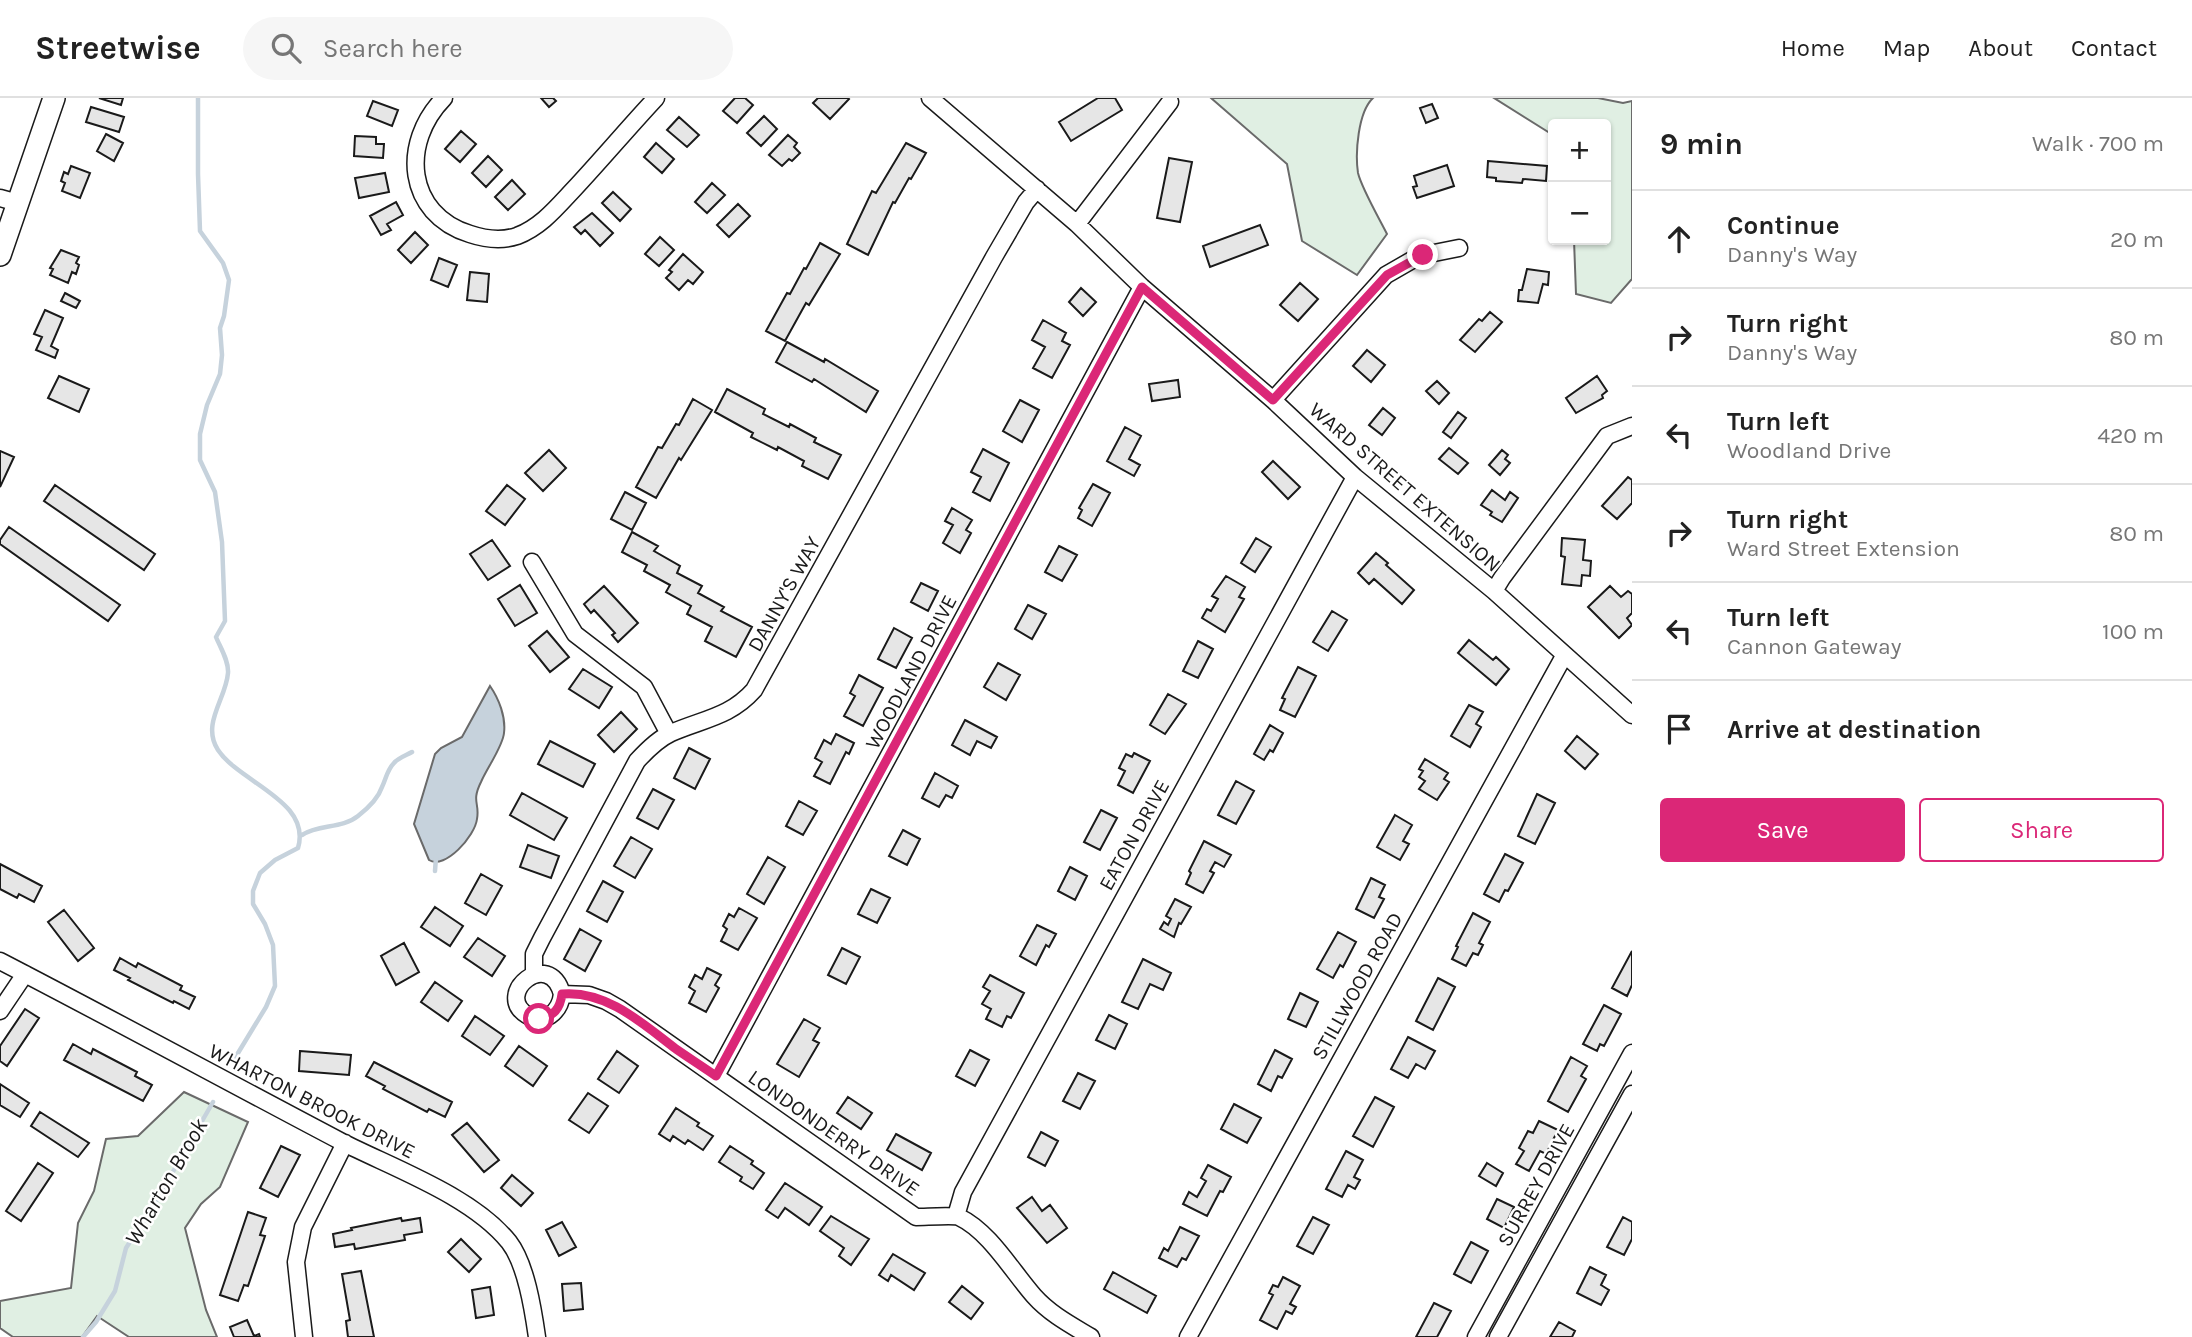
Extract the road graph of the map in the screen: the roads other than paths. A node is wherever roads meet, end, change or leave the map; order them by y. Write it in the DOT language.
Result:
graph roads {
  1 [pos="54,98"];
  2 [pos="444,98"];
  3 [pos="656,98"];
  4 [pos="930,98"];
  5 [pos="1170,102"];
  6 [pos="1037,189"];
  7 [pos="9,200"];
  8 [pos="1077,224"];
  9 [pos="1459,248"];
  10 [pos="0,255"];
  11 [pos="1142,287"];
  12 [pos="1273,400"];
  13 [pos="1632,426"];
  14 [pos="1354,477"];
  15 [pos="533,562"];
  16 [pos="1494,592"];
  17 [pos="1564,656"];
  18 [pos="1632,715"];
  19 [pos="670,734"];
  20 [pos="0,961"];
  21 [pos="25,974"];
  22 [pos="534,975"];
  23 [pos="562,994"];
  24 [pos="0,1011"];
  25 [pos="1632,1053"];
  26 [pos="716,1076"];
  27 [pos="1632,1094"];
  28 [pos="345,1143"];
  29 [pos="956,1216"];
  30 [pos="304,1337"];
  31 [pos="537,1337"];
  32 [pos="1091,1337"];
  33 [pos="1188,1337"];
  34 [pos="1476,1337"];
  35 [pos="1498,1337"];
  1 -- 7 [label="main road"];
  2 -- 3 [label="street"];
  4 -- 6 [label="street, WARD STREET EXTENSION"];
  5 -- 8 [label="street"];
  6 -- 8 [label="street, WARD STREET EXTENSION"];
  6 -- 19 [label="street, DANNY'S WAY"];
  7 -- 10 [label="main road"];
  8 -- 11 [label="street, WARD STREET EXTENSION"];
  9 -- 12 [label="street"];
  11 -- 12 [label="street, WARD STREET EXTENSION"];
  11 -- 26 [label="street, WOODLAND DRIVE"];
  12 -- 14 [label="street, WARD STREET EXTENSION"];
  13 -- 16 [label="street"];
  14 -- 16 [label="street, WARD STREET EXTENSION"];
  14 -- 29 [label="street, EATON DRIVE"];
  15 -- 19 [label="street"];
  16 -- 17 [label="street, WARD STREET EXTENSION"];
  17 -- 18 [label="street, WARD STREET EXTENSION"];
  17 -- 33 [label="street, STILLWOOD ROAD"];
  19 -- 22 [label="street, DANNY'S WAY"];
  20 -- 21 [label="street, WHARTON BROOK DRIVE"];
  21 -- 24 [label="street"];
  21 -- 28 [label="street, WHARTON BROOK DRIVE"];
  22 -- 23 [label="street"];
  22 -- 23 [label="street, DANNY'S WAY"];
  23 -- 26 [label="street"];
  25 -- 34 [label="street, SURREY DRIVE"];
  26 -- 29 [label="street, LONDONDERRY DRIVE"];
  27 -- 35 [label="street, SURREY DRIVE"];
  28 -- 30 [label="street"];
  28 -- 31 [label="street, WHARTON BROOK DRIVE"];
  29 -- 32 [label="street"];
}
